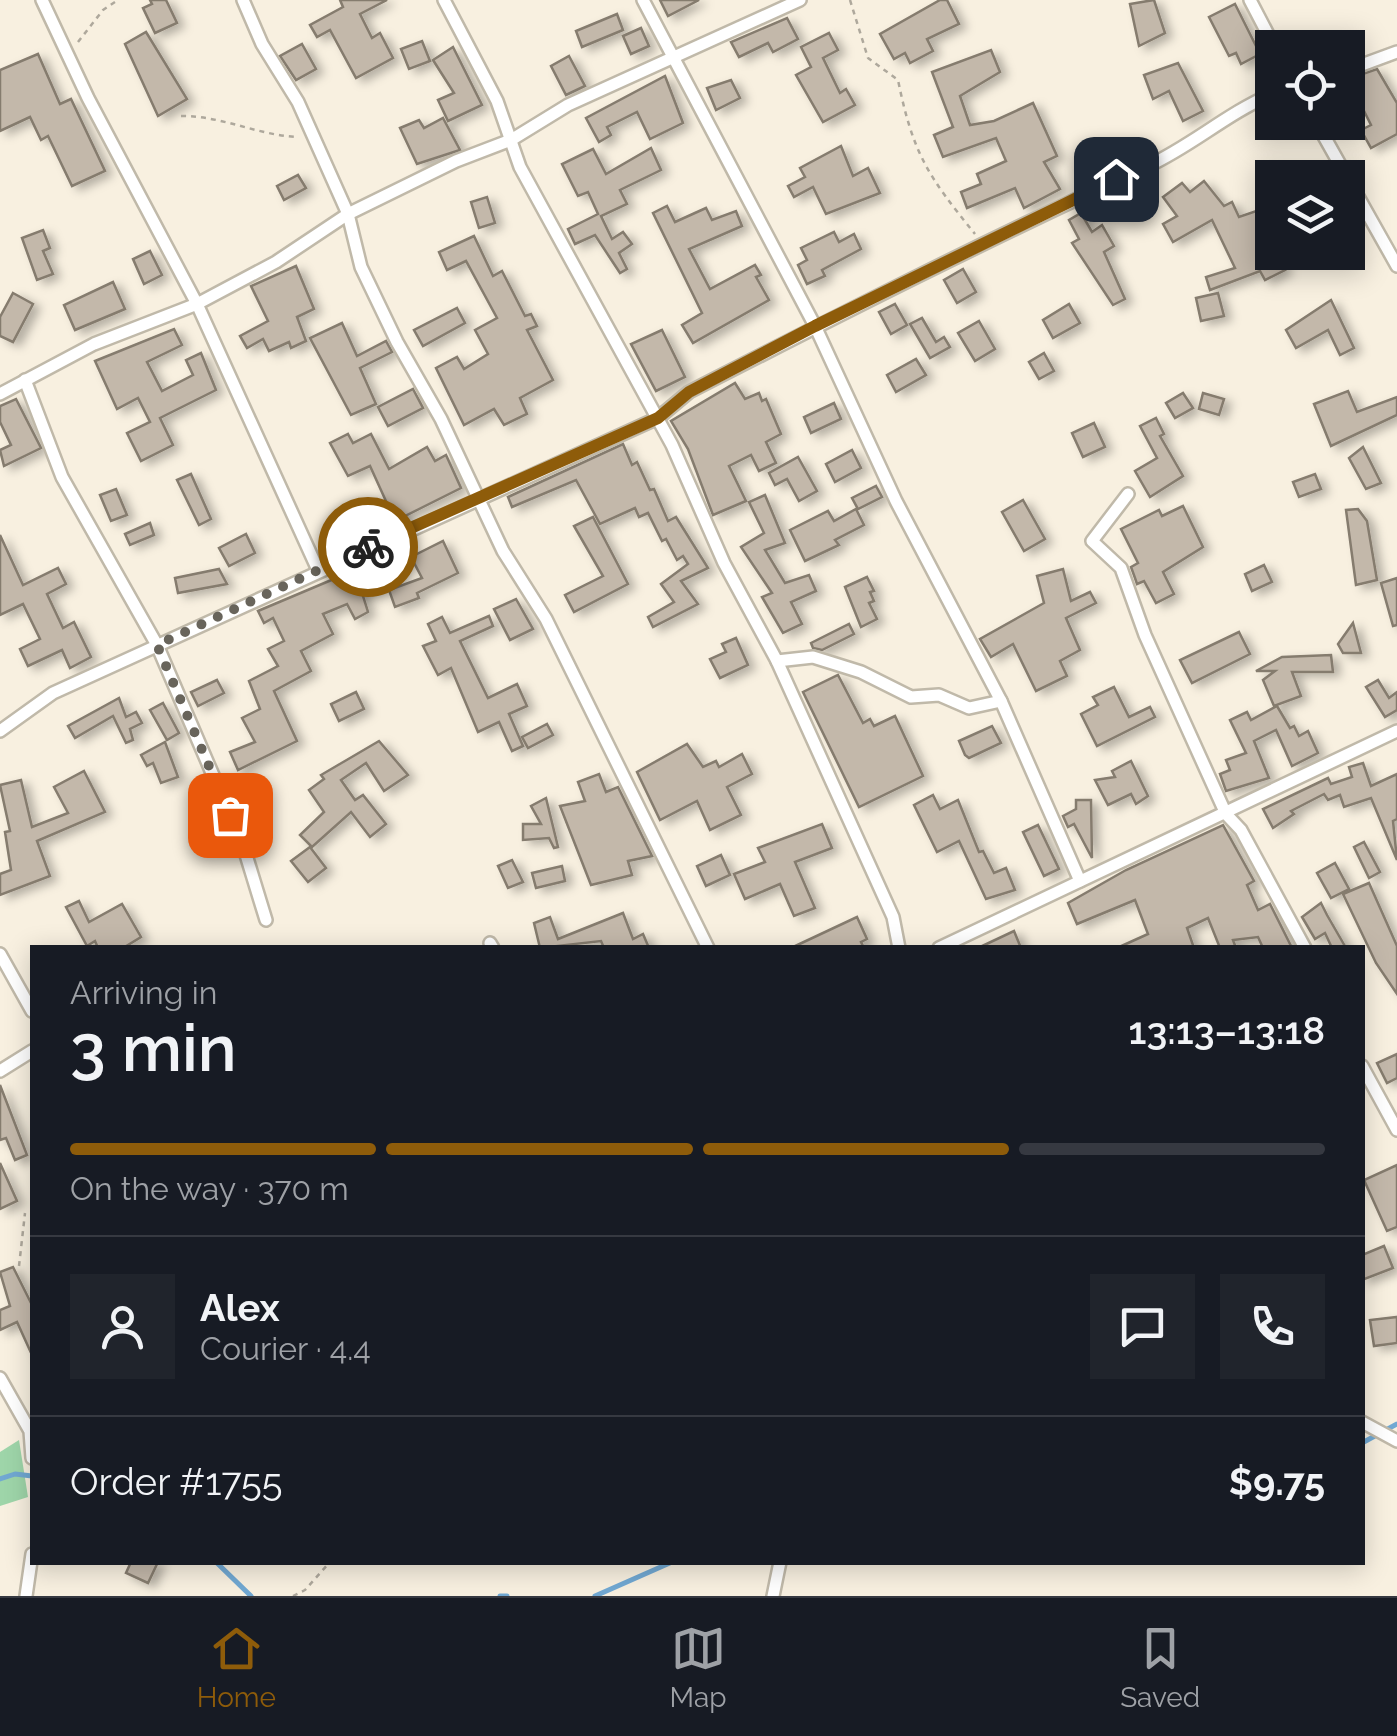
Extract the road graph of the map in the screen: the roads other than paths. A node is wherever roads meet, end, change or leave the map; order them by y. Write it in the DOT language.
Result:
graph roads {
  1 [pos="42,0"];
  2 [pos="242,0"];
  3 [pos="444,0"];
  4 [pos="643,0"];
  5 [pos="800,0"];
  6 [pos="1250,0"];
  7 [pos="1266,30"];
  8 [pos="1397,52"];
  9 [pos="671,57"];
  10 [pos="1365,64"];
  11 [pos="1255,102"];
  12 [pos="510,140"];
  13 [pos="1326,140"];
  14 [pos="348,214"];
  15 [pos="1397,266"];
  16 [pos="198,304"];
  17 [pos="815,326"];
  18 [pos="25,380"];
  19 [pos="0,394"];
  20 [pos="658,418"];
  21 [pos="1128,494"];
  22 [pos="476,498"];
  23 [pos="318,570"];
  24 [pos="157,645"];
  25 [pos="777,661"];
  26 [pos="1001,701"];
  27 [pos="0,731"];
  28 [pos="1397,731"];
  29 [pos="1226,814"];
  30 [pos="1080,881"];
  31 [pos="266,920"];
  32 [pos="707,945"];
  33 [pos="898,945"];
  34 [pos="945,945"];
  35 [pos="1302,945"];
  36 [pos="0,954"];
  37 [pos="30,1008"];
  38 [pos="30,1053"];
  39 [pos="0,1071"];
  40 [pos="1365,1071"];
  41 [pos="1397,1130"];
  42 [pos="0,1378"];
  43 [pos="1365,1424"];
  44 [pos="30,1428"];
  45 [pos="1397,1442"];
  46 [pos="30,1565"];
  47 [pos="780,1565"];
  48 [pos="26,1596"];
  49 [pos="773,1596"];
  1 -- 16 [label="street"];
  2 -- 14 [label="street"];
  3 -- 12 [label="street"];
  4 -- 9 [label="street"];
  5 -- 9 [label="street"];
  6 -- 7 [label="street"];
  8 -- 10 [label="street"];
  9 -- 12 [label="street"];
  9 -- 17 [label="street"];
  11 -- 17 [label="street"];
  12 -- 14 [label="street"];
  12 -- 20 [label="street"];
  13 -- 15 [label="street"];
  14 -- 16 [label="street"];
  14 -- 22 [label="street"];
  16 -- 18 [label="street"];
  16 -- 23 [label="street"];
  17 -- 20 [label="street"];
  17 -- 26 [label="street"];
  18 -- 19 [label="street"];
  18 -- 24 [label="street"];
  20 -- 22 [label="street"];
  20 -- 25 [label="street"];
  21 -- 29 [label="street"];
  22 -- 23 [label="street"];
  22 -- 32 [label="street"];
  23 -- 24 [label="street"];
  24 -- 27 [label="street"];
  24 -- 31 [label="street"];
  25 -- 26 [label="street"];
  25 -- 33 [label="street"];
  26 -- 30 [label="street"];
  28 -- 29 [label="street"];
  29 -- 30 [label="street"];
  29 -- 35 [label="street"];
  30 -- 34 [label="street"];
  36 -- 37 [label="street"];
  38 -- 39 [label="street"];
  40 -- 41 [label="street"];
  42 -- 44 [label="street"];
  43 -- 45 [label="street"];
  46 -- 48 [label="street"];
  47 -- 49 [label="street"];
}
